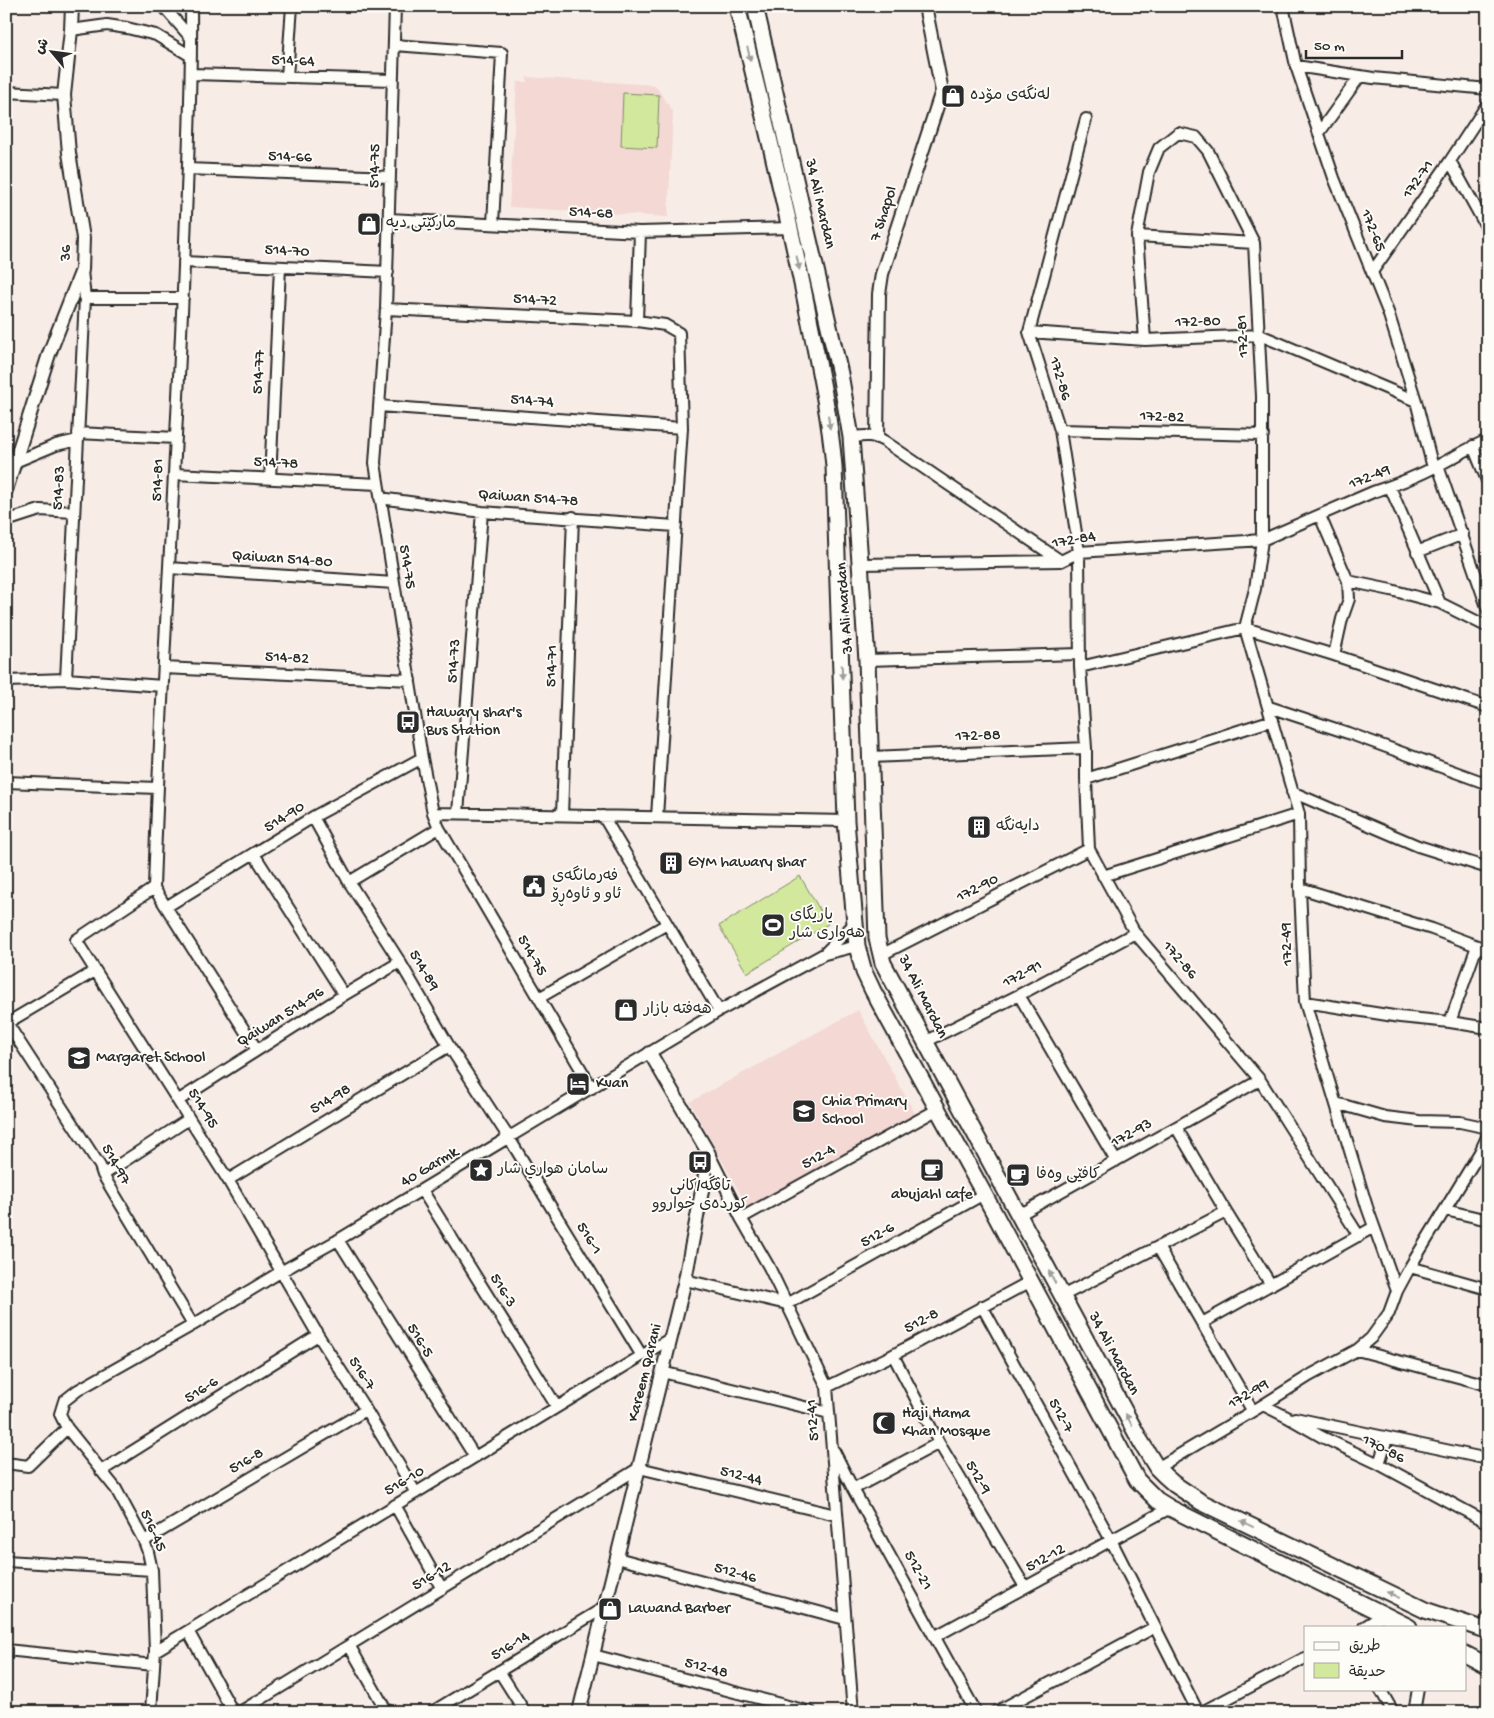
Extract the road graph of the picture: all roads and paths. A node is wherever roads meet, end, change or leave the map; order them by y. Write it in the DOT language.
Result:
graph roads {
  1 [pos="72,6"];
  2 [pos="163,6"];
  3 [pos="191,6"];
  4 [pos="292,6"];
  5 [pos="395,6"];
  6 [pos="738,6"];
  7 [pos="756,6"];
  8 [pos="925,6"];
  9 [pos="1283,6"];
  10 [pos="71,30"];
  11 [pos="191,38"];
  12 [pos="394,45"];
  13 [pos="192,56"];
  14 [pos="1296,66"];
  15 [pos="192,74"];
  16 [pos="1360,76"];
  17 [pos="287,77"];
  18 [pos="393,80"];
  19 [pos="1488,89"];
  20 [pos="6,92"];
  21 [pos="64,96"];
  22 [pos="1488,103"];
  23 [pos="1086,119"];
  24 [pos="1318,133"];
  25 [pos="1450,161"];
  26 [pos="188,169"];
  27 [pos="390,176"];
  28 [pos="389,219"];
  29 [pos="492,224"];
  30 [pos="790,228"];
  31 [pos="1488,230"];
  32 [pos="640,232"];
  33 [pos="1137,236"];
  34 [pos="1254,243"];
  35 [pos="184,262"];
  36 [pos="280,267"];
  37 [pos="82,270"];
  38 [pos="388,272"];
  39 [pos="1372,272"];
  40 [pos="85,298"];
  41 [pos="183,298"];
  42 [pos="386,310"];
  43 [pos="637,321"];
  44 [pos="1029,332"];
  45 [pos="1260,335"];
  46 [pos="1145,340"];
  47 [pos="1416,401"];
  48 [pos="380,406"];
  49 [pos="682,428"];
  50 [pos="1060,430"];
  51 [pos="1263,435"];
  52 [pos="78,436"];
  53 [pos="877,437"];
  54 [pos="176,438"];
  55 [pos="851,438"];
  56 [pos="1488,440"];
  57 [pos="1473,446"];
  58 [pos="15,462"];
  59 [pos="1435,467"];
  60 [pos="174,474"];
  61 [pos="270,479"];
  62 [pos="1488,483"];
  63 [pos="378,484"];
  64 [pos="1390,487"];
  65 [pos="6,490"];
  66 [pos="380,498"];
  67 [pos="74,512"];
  68 [pos="482,512"];
  69 [pos="1320,516"];
  70 [pos="573,517"];
  71 [pos="6,521"];
  72 [pos="675,526"];
  73 [pos="1463,534"];
  74 [pos="1262,540"];
  75 [pos="1079,552"];
  76 [pos="1418,552"];
  77 [pos="1061,561"];
  78 [pos="861,564"];
  79 [pos="169,568"];
  80 [pos="1348,581"];
  81 [pos="394,582"];
  82 [pos="1485,593"];
  83 [pos="1440,604"];
  84 [pos="1488,610"];
  85 [pos="1488,626"];
  86 [pos="1245,628"];
  87 [pos="1080,654"];
  88 [pos="1334,655"];
  89 [pos="867,660"];
  90 [pos="1080,667"];
  91 [pos="164,668"];
  92 [pos="66,679"];
  93 [pos="410,680"];
  94 [pos="6,681"];
  95 [pos="163,686"];
  96 [pos="1269,707"];
  97 [pos="1488,707"];
  98 [pos="1273,720"];
  99 [pos="869,730"];
  100 [pos="844,731"];
  101 [pos="1086,748"];
  102 [pos="422,758"];
  103 [pos="871,761"];
  104 [pos="845,767"];
  105 [pos="1086,780"];
  106 [pos="6,782"];
  107 [pos="1488,784"];
  108 [pos="157,788"];
  109 [pos="1292,792"];
  110 [pos="432,812"];
  111 [pos="458,813"];
  112 [pos="1298,814"];
  113 [pos="562,815"];
  114 [pos="603,816"];
  115 [pos="313,817"];
  116 [pos="657,817"];
  117 [pos="846,821"];
  118 [pos="438,828"];
  119 [pos="1089,849"];
  120 [pos="254,854"];
  121 [pos="1488,868"];
  122 [pos="1103,876"];
  123 [pos="349,882"];
  124 [pos="154,888"];
  125 [pos="1300,888"];
  126 [pos="166,907"];
  127 [pos="667,924"];
  128 [pos="854,924"];
  129 [pos="1134,933"];
  130 [pos="857,946"];
  131 [pos="1477,946"];
  132 [pos="1488,950"];
  133 [pos="824,954"];
  134 [pos="881,955"];
  135 [pos="400,962"];
  136 [pos="95,971"];
  137 [pos="344,995"];
  138 [pos="1019,995"];
  139 [pos="539,998"];
  140 [pos="1306,1002"];
  141 [pos="719,1011"];
  142 [pos="1450,1022"];
  143 [pos="6,1023"];
  144 [pos="1488,1028"];
  145 [pos="925,1042"];
  146 [pos="450,1046"];
  147 [pos="257,1050"];
  148 [pos="650,1053"];
  149 [pos="1260,1080"];
  150 [pos="592,1088"];
  151 [pos="178,1100"];
  152 [pos="1336,1103"];
  153 [pos="938,1109"];
  154 [pos="189,1119"];
  155 [pos="1176,1126"];
  156 [pos="1488,1128"];
  157 [pos="1488,1135"];
  158 [pos="509,1138"];
  159 [pos="1484,1151"];
  160 [pos="709,1154"];
  161 [pos="1116,1161"];
  162 [pos="104,1175"];
  163 [pos="228,1180"];
  164 [pos="422,1190"];
  165 [pos="984,1194"];
  166 [pos="1445,1210"];
  167 [pos="1226,1212"];
  168 [pos="1019,1215"];
  169 [pos="741,1218"];
  170 [pos="1488,1220"];
  171 [pos="1374,1226"];
  172 [pos="1359,1236"];
  173 [pos="338,1240"];
  174 [pos="1158,1247"];
  175 [pos="1410,1267"];
  176 [pos="282,1271"];
  177 [pos="685,1280"];
  178 [pos="1031,1280"];
  179 [pos="1271,1285"];
  180 [pos="1488,1289"];
  181 [pos="1397,1291"];
  182 [pos="1062,1296"];
  183 [pos="787,1304"];
  184 [pos="982,1306"];
  185 [pos="1202,1323"];
  186 [pos="193,1325"];
  187 [pos="318,1336"];
  188 [pos="671,1338"];
  189 [pos="1358,1350"];
  190 [pos="893,1355"];
  191 [pos="642,1356"];
  192 [pos="662,1372"];
  193 [pos="1488,1385"];
  194 [pos="826,1387"];
  195 [pos="1263,1406"];
  196 [pos="557,1407"];
  197 [pos="366,1410"];
  198 [pos="1252,1410"];
  199 [pos="829,1413"];
  200 [pos="60,1414"];
  201 [pos="1287,1417"];
  202 [pos="67,1428"];
  203 [pos="1387,1438"];
  204 [pos="938,1443"];
  205 [pos="831,1446"];
  206 [pos="475,1457"];
  207 [pos="1488,1459"];
  208 [pos="6,1463"];
  209 [pos="1379,1464"];
  210 [pos="639,1468"];
  211 [pos="1157,1468"];
  212 [pos="101,1471"];
  213 [pos="853,1489"];
  214 [pos="416,1493"];
  215 [pos="395,1505"];
  216 [pos="1170,1508"];
  217 [pos="836,1516"];
  218 [pos="1488,1523"];
  219 [pos="144,1540"];
  220 [pos="1112,1540"];
  221 [pos="617,1558"];
  222 [pos="6,1561"];
  223 [pos="152,1570"];
  224 [pos="1026,1588"];
  225 [pos="442,1589"];
  226 [pos="605,1607"];
  227 [pos="1425,1610"];
  228 [pos="1385,1614"];
  229 [pos="1488,1615"];
  230 [pos="845,1619"];
  231 [pos="1366,1626"];
  232 [pos="1407,1626"];
  233 [pos="1417,1626"];
  234 [pos="1155,1627"];
  235 [pos="188,1631"];
  236 [pos="1486,1631"];
  237 [pos="936,1636"];
  238 [pos="349,1646"];
  239 [pos="6,1650"];
  240 [pos="155,1651"];
  241 [pos="593,1655"];
  242 [pos="1466,1655"];
  243 [pos="1304,1659"];
  244 [pos="154,1665"];
  245 [pos="1488,1666"];
  246 [pos="500,1671"];
  247 [pos="1381,1690"];
  248 [pos="1418,1690"];
  249 [pos="1217,1708"];
  250 [pos="1413,1711"];
  251 [pos="151,1712"];
  252 [pos="233,1712"];
  253 [pos="240,1712"];
  254 [pos="387,1712"];
  255 [pos="432,1712"];
  256 [pos="525,1712"];
  257 [pos="579,1712"];
  258 [pos="811,1712"];
  259 [pos="853,1712"];
  260 [pos="976,1712"];
  261 [pos="996,1712"];
  262 [pos="1200,1712"];
  263 [pos="1393,1712"];
  1 -- 10 [label="street, 36"];
  2 -- 11 [label="street"];
  3 -- 11 [label="street, 514-81"];
  4 -- 17 [label="street"];
  5 -- 12 [label="street, 514-75"];
  6 -- 30 [label="main road, 34 Ali Mardan, one-way"];
  7 -- 55 [label="main road, 34 Ali Mardan"];
  8 -- 53 [label="street, 7 Shapol"];
  9 -- 14 [label="street, 172-65"];
  10 -- 13 [label="street"];
  10 -- 21 [label="street, 36"];
  11 -- 13 [label="street, 514-81"];
  12 -- 18 [label="street, 514-75"];
  12 -- 29 [label="street"];
  13 -- 15 [label="street, 514-81"];
  14 -- 16 [label="street"];
  14 -- 24 [label="street, 172-65"];
  15 -- 17 [label="street, 514-64"];
  15 -- 26 [label="street, 514-81"];
  16 -- 19 [label="street"];
  16 -- 24 [label="street"];
  17 -- 18 [label="street, 514-64"];
  18 -- 27 [label="street, 514-75"];
  20 -- 21 [label="street"];
  21 -- 37 [label="street, 36"];
  22 -- 25 [label="street, 172-71"];
  23 -- 44 [label="street"];
  24 -- 39 [label="street, 172-65"];
  25 -- 31 [label="street"];
  25 -- 39 [label="street, 172-71"];
  26 -- 27 [label="street, 514-66"];
  26 -- 35 [label="street, 514-81"];
  27 -- 28 [label="street, 514-75"];
  28 -- 29 [label="street, 514-68"];
  28 -- 38 [label="street, 514-75"];
  29 -- 32 [label="street, 514-68"];
  30 -- 32 [label="street, 514-68"];
  30 -- 100 [label="main road, 34 Ali Mardan, one-way"];
  32 -- 43 [label="street"];
  33 -- 34 [label="street"];
  33 -- 34 [label="street, 172-81"];
  33 -- 46 [label="street"];
  34 -- 45 [label="street, 172-81"];
  35 -- 36 [label="street, 514-70"];
  35 -- 41 [label="street, 514-81"];
  36 -- 38 [label="street, 514-70"];
  36 -- 61 [label="street, 514-77"];
  37 -- 40 [label="street, 514-83"];
  37 -- 58 [label="street, 36"];
  38 -- 42 [label="street, 514-75"];
  39 -- 47 [label="street, 172-65"];
  40 -- 41 [label="street"];
  40 -- 52 [label="street, 514-83"];
  41 -- 54 [label="street, 514-81"];
  42 -- 43 [label="street, 514-72"];
  42 -- 48 [label="street, 514-75"];
  43 -- 49 [label="street, 514-72"];
  44 -- 46 [label="street, 172-80"];
  44 -- 50 [label="street, 172-86"];
  45 -- 46 [label="street, 172-80"];
  45 -- 47 [label="street, 172-80"];
  45 -- 51 [label="street, 172-81"];
  47 -- 59 [label="street, 172-65"];
  48 -- 49 [label="street, 514-74"];
  48 -- 63 [label="street, 514-75"];
  49 -- 72 [label="street"];
  50 -- 51 [label="street, 172-82"];
  50 -- 75 [label="street, 172-86"];
  51 -- 74 [label="street, 172-81"];
  52 -- 54 [label="street"];
  52 -- 58 [label="street"];
  52 -- 67 [label="street, 514-83"];
  53 -- 55 [label="street"];
  53 -- 77 [label="street"];
  54 -- 60 [label="street, 514-81"];
  55 -- 78 [label="main road, 34 Ali Mardan"];
  56 -- 57 [label="street, 172-49"];
  57 -- 59 [label="street, 172-49"];
  57 -- 62 [label="street"];
  58 -- 65 [label="street, 36"];
  59 -- 64 [label="street, 172-49"];
  59 -- 73 [label="street, 172-65"];
  60 -- 61 [label="street, 514-78"];
  60 -- 79 [label="street, 514-81"];
  61 -- 63 [label="street, 514-78"];
  63 -- 66 [label="street, 514-75"];
  64 -- 69 [label="street, 172-49"];
  64 -- 76 [label="street"];
  66 -- 68 [label="street, Qaiwan 514-78"];
  66 -- 81 [label="street, 514-75"];
  67 -- 71 [label="street"];
  67 -- 92 [label="street, 514-83"];
  68 -- 70 [label="street, Qaiwan 514-78"];
  68 -- 111 [label="street, 514-73"];
  69 -- 74 [label="street, 172-49"];
  69 -- 80 [label="street"];
  70 -- 72 [label="street, Qaiwan 514-78"];
  70 -- 113 [label="street, 514-71"];
  72 -- 116 [label="street"];
  73 -- 76 [label="street"];
  73 -- 82 [label="street, 172-65"];
  74 -- 75 [label="street, 172-84"];
  74 -- 86 [label="street, 172-81"];
  75 -- 77 [label="street, 172-84"];
  75 -- 87 [label="street, 172-86"];
  76 -- 83 [label="street"];
  77 -- 78 [label="street, 172-84"];
  78 -- 89 [label="main road, 34 Ali Mardan"];
  79 -- 81 [label="street, Qaiwan 514-80"];
  79 -- 91 [label="street, 514-81"];
  80 -- 83 [label="street"];
  80 -- 88 [label="street"];
  81 -- 93 [label="street, 514-75"];
  82 -- 84 [label="street, 172-65"];
  83 -- 85 [label="street"];
  86 -- 88 [label="street"];
  86 -- 90 [label="street"];
  86 -- 96 [label="street, 172-49"];
  87 -- 89 [label="street"];
  87 -- 90 [label="street, 172-86"];
  88 -- 97 [label="street"];
  89 -- 99 [label="main road, 34 Ali Mardan"];
  90 -- 101 [label="street, 172-86"];
  91 -- 93 [label="street, 514-82"];
  91 -- 95 [label="street, 514-81"];
  92 -- 94 [label="street"];
  92 -- 95 [label="street"];
  93 -- 102 [label="street, 514-75"];
  95 -- 108 [label="street, 514-81"];
  96 -- 98 [label="street, 172-49"];
  96 -- 107 [label="street"];
  98 -- 105 [label="street"];
  98 -- 109 [label="street, 172-49"];
  99 -- 100 [label="main road"];
  99 -- 103 [label="main road, 34 Ali Mardan"];
  100 -- 104 [label="main road, 34 Ali Mardan"];
  101 -- 103 [label="street, 172-88"];
  101 -- 105 [label="street, 172-86"];
  102 -- 110 [label="street, 514-75"];
  102 -- 115 [label="street, 514-90"];
  103 -- 104 [label="main road"];
  103 -- 134 [label="main road, 34 Ali Mardan"];
  104 -- 117 [label="main road, 34 Ali Mardan"];
  105 -- 119 [label="street, 172-86"];
  106 -- 108 [label="street"];
  108 -- 124 [label="street, 514-81"];
  109 -- 112 [label="street, 172-49"];
  109 -- 121 [label="street"];
  110 -- 111 [label="street"];
  110 -- 118 [label="street, 514-75"];
  111 -- 113 [label="street"];
  112 -- 122 [label="street"];
  112 -- 125 [label="street, 172-49"];
  113 -- 114 [label="street"];
  114 -- 116 [label="street"];
  114 -- 127 [label="street"];
  115 -- 120 [label="street, 514-90"];
  115 -- 123 [label="street, 514-89"];
  116 -- 117 [label="street"];
  117 -- 128 [label="main road, 34 Ali Mardan"];
  118 -- 123 [label="street"];
  118 -- 139 [label="street, 514-75"];
  119 -- 122 [label="street, 172-86"];
  119 -- 134 [label="street, 172-90"];
  120 -- 126 [label="street, 514-90"];
  120 -- 137 [label="street"];
  122 -- 129 [label="street, 172-86"];
  123 -- 135 [label="street, 514-89"];
  124 -- 126 [label="street"];
  124 -- 136 [label="street, 514-95"];
  125 -- 131 [label="street"];
  125 -- 140 [label="street, 172-49"];
  126 -- 147 [label="street"];
  127 -- 139 [label="street"];
  127 -- 141 [label="street"];
  128 -- 130 [label="main road, 34 Ali Mardan"];
  128 -- 133 [label="street, 40 Garmk"];
  129 -- 138 [label="street, 172-91"];
  129 -- 149 [label="street, 172-86"];
  130 -- 133 [label="street, 40 Garmk"];
  130 -- 153 [label="main road, 34 Ali Mardan"];
  131 -- 132 [label="street"];
  131 -- 142 [label="street"];
  133 -- 141 [label="street, 40 Garmk"];
  134 -- 145 [label="main road, 34 Ali Mardan"];
  135 -- 137 [label="street, Qaiwan 514-96"];
  135 -- 146 [label="street, 514-89"];
  136 -- 143 [label="street"];
  136 -- 151 [label="street, 514-95"];
  137 -- 147 [label="street, Qaiwan 514-96"];
  138 -- 145 [label="street, 172-91"];
  138 -- 161 [label="street"];
  139 -- 150 [label="street, 514-75"];
  140 -- 142 [label="street"];
  140 -- 152 [label="street, 172-49"];
  141 -- 148 [label="street, 40 Garmk"];
  142 -- 144 [label="street"];
  143 -- 162 [label="street, 514-97"];
  145 -- 168 [label="main road, 34 Ali Mardan"];
  146 -- 158 [label="street, 514-89"];
  146 -- 163 [label="street, 514-98"];
  147 -- 151 [label="street, Qaiwan 514-96"];
  148 -- 150 [label="street, 40 Garmk"];
  148 -- 160 [label="street"];
  149 -- 155 [label="street, 172-93"];
  149 -- 172 [label="street, 172-86"];
  150 -- 158 [label="street, 40 Garmk"];
  151 -- 154 [label="street, 514-95"];
  152 -- 156 [label="street"];
  152 -- 171 [label="street, 172-49"];
  153 -- 165 [label="main road, 34 Ali Mardan"];
  153 -- 169 [label="street, 512-4"];
  154 -- 162 [label="street"];
  154 -- 163 [label="street, 514-95"];
  155 -- 161 [label="street, 172-93"];
  155 -- 167 [label="street"];
  157 -- 159 [label="street, 172-99"];
  158 -- 164 [label="street, 40 Garmk"];
  158 -- 191 [label="street, 516-1"];
  159 -- 166 [label="street, 172-99"];
  160 -- 169 [label="street, 512-41"];
  160 -- 177 [label="street, Kareem Qarani"];
  161 -- 168 [label="street, 172-93"];
  162 -- 186 [label="street, 514-97"];
  163 -- 176 [label="street, 514-95"];
  164 -- 173 [label="street, 40 Garmk"];
  164 -- 196 [label="street, 516-3"];
  165 -- 178 [label="main road, 34 Ali Mardan"];
  165 -- 183 [label="street, 512-6"];
  166 -- 170 [label="street"];
  166 -- 175 [label="street, 172-99"];
  167 -- 174 [label="street"];
  167 -- 179 [label="street"];
  182 -- 168 [label="main road, 34 Ali Mardan, one-way"];
  169 -- 183 [label="street, 512-41"];
  171 -- 172 [label="street"];
  171 -- 181 [label="street, 172-49"];
  172 -- 179 [label="street"];
  173 -- 176 [label="street, 40 Garmk"];
  173 -- 206 [label="street, 516-5"];
  174 -- 182 [label="street"];
  174 -- 185 [label="street"];
  175 -- 180 [label="street"];
  175 -- 181 [label="street, 172-99"];
  176 -- 186 [label="street, 40 Garmk"];
  176 -- 187 [label="street, 516-7"];
  177 -- 183 [label="street"];
  177 -- 188 [label="street, Kareem Qarani"];
  178 -- 184 [label="street, 512-8"];
  178 -- 216 [label="main road, 34 Ali Mardan"];
  179 -- 185 [label="street"];
  181 -- 189 [label="street, 172-99"];
  211 -- 182 [label="main road, 34 Ali Mardan, one-way"];
  183 -- 194 [label="street, 512-41"];
  184 -- 190 [label="street, 512-8"];
  184 -- 220 [label="street, 512-7"];
  185 -- 198 [label="street"];
  186 -- 200 [label="street, 40 Garmk"];
  187 -- 197 [label="street, 516-7"];
  187 -- 212 [label="street, 516-6"];
  188 -- 191 [label="street, 516-10"];
  188 -- 192 [label="street, Kareem Qarani"];
  189 -- 193 [label="street"];
  189 -- 195 [label="street, 172-99"];
  190 -- 194 [label="street, 512-8"];
  190 -- 204 [label="street, 512-9"];
  191 -- 196 [label="street, 516-10"];
  192 -- 199 [label="street"];
  192 -- 210 [label="street, Kareem Qarani"];
  194 -- 199 [label="street, 512-41"];
  195 -- 198 [label="street, 172-99"];
  195 -- 201 [label="street, 170-86"];
  196 -- 206 [label="street, 516-10"];
  197 -- 214 [label="street, 516-7"];
  197 -- 219 [label="street, 516-8"];
  198 -- 211 [label="street, 172-99"];
  199 -- 205 [label="street, 512-41"];
  200 -- 202 [label="street, 516-45"];
  201 -- 203 [label="street"];
  201 -- 209 [label="street, 170-86"];
  202 -- 208 [label="street"];
  202 -- 212 [label="street, 516-45"];
  203 -- 207 [label="street"];
  203 -- 209 [label="street"];
  204 -- 213 [label="street"];
  204 -- 224 [label="street, 512-9"];
  205 -- 213 [label="street, 512-21"];
  205 -- 217 [label="street, 512-41"];
  206 -- 214 [label="street, 516-10"];
  209 -- 218 [label="street, 170-86"];
  210 -- 217 [label="street, 512-44"];
  210 -- 221 [label="street, Kareem Qarani"];
  210 -- 225 [label="street, 516-12"];
  227 -- 211 [label="main road, 34 Ali Mardan, one-way"];
  212 -- 219 [label="street, 516-45"];
  213 -- 237 [label="street, 512-21"];
  214 -- 215 [label="street, 516-10"];
  215 -- 225 [label="street"];
  215 -- 235 [label="street, 516-10"];
  216 -- 220 [label="street, 512-12"];
  216 -- 228 [label="main road, 34 Ali Mardan"];
  217 -- 230 [label="street, 512-41"];
  219 -- 223 [label="street, 516-45"];
  220 -- 224 [label="street, 512-12"];
  220 -- 234 [label="street, 512-7"];
  221 -- 226 [label="street, Kareem Qarani"];
  221 -- 230 [label="street, 512-46"];
  222 -- 223 [label="street"];
  223 -- 240 [label="street, 516-45"];
  224 -- 237 [label="street, 512-12"];
  225 -- 238 [label="street, 516-12"];
  226 -- 241 [label="street, Kareem Qarani"];
  226 -- 246 [label="street, 516-14"];
  227 -- 233 [label="main road"];
  227 -- 236 [label="main road, 34 Ali Mardan"];
  228 -- 231 [label="street"];
  228 -- 232 [label="main road, 34 Ali Mardan"];
  229 -- 236 [label="street"];
  230 -- 259 [label="street, 512-41"];
  234 -- 261 [label="street"];
  234 -- 262 [label="street, 512-7"];
  235 -- 240 [label="street, 516-10"];
  235 -- 252 [label="street"];
  237 -- 260 [label="street, 512-21"];
  238 -- 253 [label="street, 516-12"];
  238 -- 254 [label="street"];
  239 -- 244 [label="street"];
  240 -- 244 [label="street, 516-45"];
  241 -- 257 [label="street, Kareem Qarani"];
  241 -- 258 [label="street, 512-48"];
  242 -- 245 [label="main road"];
  243 -- 249 [label="street"];
  244 -- 251 [label="street, 516-45"];
  246 -- 255 [label="street, 516-14"];
  246 -- 256 [label="street"];
  247 -- 263 [label="street"];
  248 -- 250 [label="street"];
  249 -- 262 [label="street"];
}
